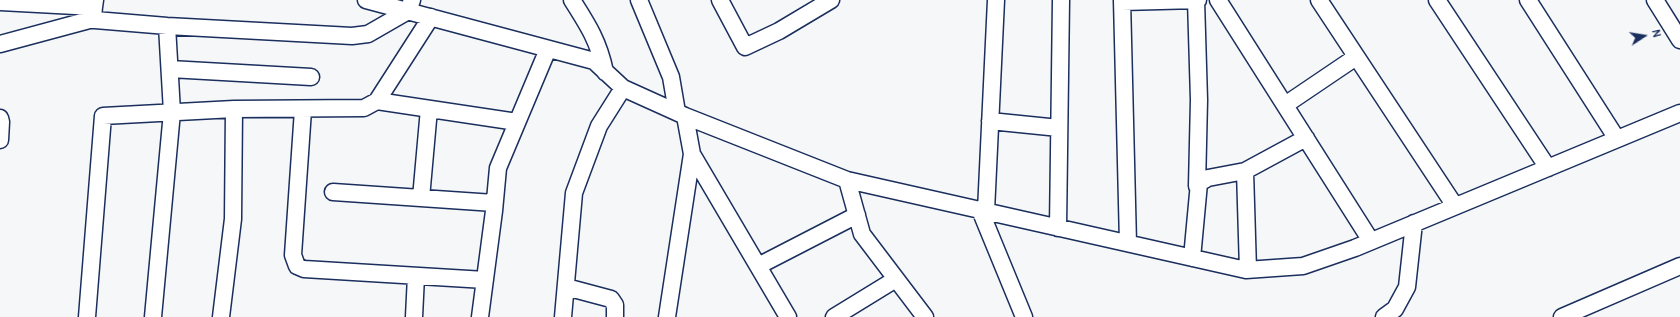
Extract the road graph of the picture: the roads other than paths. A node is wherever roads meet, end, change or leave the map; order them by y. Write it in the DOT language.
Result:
graph roads {
  1 [pos="366,0"];
  2 [pos="572,0"];
  3 [pos="639,0"];
  4 [pos="720,0"];
  5 [pos="831,0"];
  6 [pos="996,0"];
  7 [pos="1061,0"];
  8 [pos="1196,0"];
  9 [pos="1218,0"];
  10 [pos="1319,0"];
  11 [pos="1437,0"];
  12 [pos="1528,0"];
  13 [pos="1655,0"];
  14 [pos="1122,1"];
  15 [pos="0,2"];
  16 [pos="410,6"];
  17 [pos="94,9"];
  18 [pos="430,18"];
  19 [pos="167,26"];
  20 [pos="1680,40"];
  21 [pos="0,44"];
  22 [pos="548,49"];
  23 [pos="1356,57"];
  24 [pos="170,69"];
  25 [pos="605,72"];
  26 [pos="311,77"];
  27 [pos="623,88"];
  28 [pos="377,101"];
  29 [pos="1285,105"];
  30 [pos="234,109"];
  31 [pos="430,109"];
  32 [pos="303,110"];
  33 [pos="172,112"];
  34 [pos="1680,113"];
  35 [pos="681,114"];
  36 [pos="0,118"];
  37 [pos="990,121"];
  38 [pos="517,122"];
  39 [pos="1059,128"];
  40 [pos="1306,138"];
  41 [pos="1617,139"];
  42 [pos="0,140"];
  43 [pos="692,154"];
  44 [pos="1548,168"];
  45 [pos="1245,171"];
  46 [pos="847,180"];
  47 [pos="1197,186"];
  48 [pos="333,192"];
  49 [pos="421,198"];
  50 [pos="494,203"];
  51 [pos="1455,206"];
  52 [pos="983,211"];
  53 [pos="857,216"];
  54 [pos="1414,223"];
  55 [pos="1058,228"];
  56 [pos="1371,241"];
  57 [pos="1128,243"];
  58 [pos="1192,258"];
  59 [pos="758,266"];
  60 [pos="1680,266"];
  61 [pos="1248,270"];
  62 [pos="416,276"];
  63 [pos="896,279"];
  64 [pos="485,280"];
  65 [pos="566,287"];
  66 [pos="87,317"];
  67 [pos="153,317"];
  68 [pos="220,317"];
  69 [pos="414,317"];
  70 [pos="480,317"];
  71 [pos="563,317"];
  72 [pos="615,317"];
  73 [pos="667,317"];
  74 [pos="788,317"];
  75 [pos="834,317"];
  76 [pos="925,317"];
  77 [pos="1024,317"];
  78 [pos="1384,317"];
  79 [pos="1562,317"];
  1 -- 16 [label="street"];
  2 -- 25 [label="street"];
  3 -- 35 [label="street"];
  4 -- 5 [label="street"];
  6 -- 37 [label="street"];
  7 -- 39 [label="street"];
  8 -- 14 [label="street"];
  8 -- 47 [label="street"];
  9 -- 29 [label="street"];
  10 -- 23 [label="street"];
  11 -- 44 [label="street"];
  12 -- 41 [label="street"];
  13 -- 20 [label="street"];
  14 -- 57 [label="street"];
  15 -- 17 [label="street"];
  16 -- 18 [label="street"];
  16 -- 19 [label="street"];
  17 -- 19 [label="street"];
  17 -- 21 [label="street"];
  18 -- 22 [label="street"];
  18 -- 28 [label="street"];
  19 -- 24 [label="street"];
  22 -- 25 [label="street"];
  22 -- 38 [label="street"];
  23 -- 29 [label="street"];
  23 -- 51 [label="street"];
  24 -- 26 [label="street"];
  24 -- 33 [label="street"];
  25 -- 27 [label="street"];
  27 -- 35 [label="street"];
  27 -- 65 [label="street"];
  28 -- 31 [label="street"];
  28 -- 32 [label="street"];
  29 -- 40 [label="street"];
  30 -- 32 [label="street"];
  30 -- 33 [label="street"];
  30 -- 68 [label="street"];
  31 -- 38 [label="street"];
  31 -- 49 [label="street"];
  32 -- 62 [label="street"];
  33 -- 66 [label="street"];
  33 -- 67 [label="street"];
  34 -- 41 [label="street"];
  35 -- 43 [label="street"];
  35 -- 46 [label="street"];
  36 -- 42 [label="street"];
  37 -- 39 [label="street"];
  37 -- 52 [label="street"];
  38 -- 50 [label="street"];
  39 -- 55 [label="street"];
  40 -- 45 [label="street"];
  40 -- 56 [label="street"];
  41 -- 44 [label="street"];
  43 -- 59 [label="street"];
  43 -- 73 [label="street"];
  44 -- 51 [label="street"];
  45 -- 47 [label="street"];
  45 -- 61 [label="street"];
  46 -- 52 [label="street"];
  46 -- 53 [label="street"];
  47 -- 58 [label="street"];
  48 -- 49 [label="street"];
  49 -- 50 [label="street"];
  50 -- 64 [label="street"];
  51 -- 54 [label="street"];
  52 -- 55 [label="street"];
  52 -- 77 [label="street"];
  53 -- 59 [label="street"];
  53 -- 63 [label="street"];
  54 -- 56 [label="street"];
  54 -- 78 [label="street"];
  55 -- 57 [label="street"];
  56 -- 61 [label="street"];
  57 -- 58 [label="street"];
  58 -- 61 [label="street"];
  59 -- 74 [label="street"];
  60 -- 79 [label="street"];
  62 -- 64 [label="street"];
  62 -- 69 [label="street"];
  63 -- 75 [label="street"];
  63 -- 76 [label="street"];
  64 -- 70 [label="street"];
  65 -- 71 [label="street"];
  65 -- 72 [label="street"];
}
